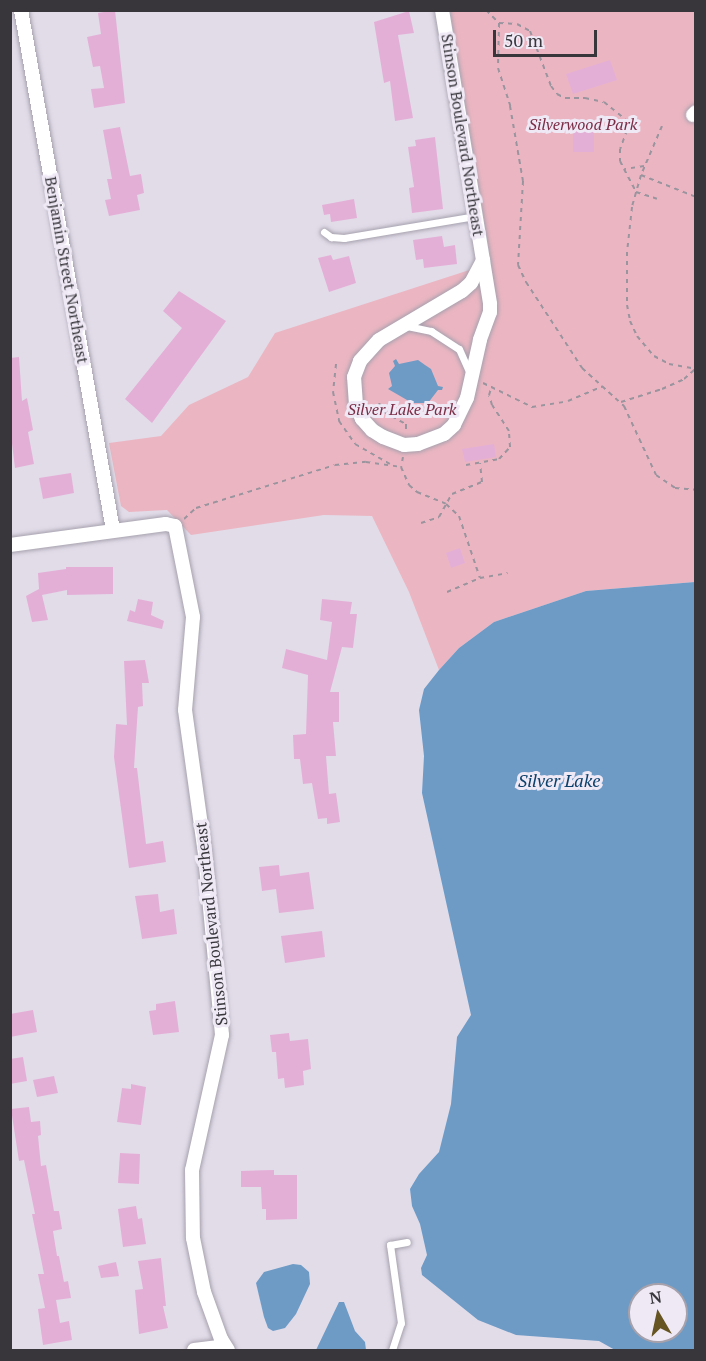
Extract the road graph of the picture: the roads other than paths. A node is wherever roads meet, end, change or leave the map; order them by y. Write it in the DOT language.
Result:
graph roads {
  1 [pos="21,10"];
  2 [pos="442,10"];
  3 [pos="476,216"];
  4 [pos="324,232"];
  5 [pos="483,260"];
  6 [pos="402,326"];
  7 [pos="471,380"];
  8 [pos="113,530"];
  9 [pos="10,545"];
  10 [pos="407,1242"];
  11 [pos="227,1348"];
  12 [pos="194,1350"];
  13 [pos="392,1350"];
  1 -- 8 [label="street, Benjamin Street Northeast"];
  2 -- 3 [label="street, Stinson Boulevard Northeast"];
  3 -- 4 [label="lane"];
  3 -- 5 [label="street, Stinson Boulevard Northeast"];
  5 -- 6 [label="street, Stinson Boulevard Northeast"];
  5 -- 7 [label="street, Stinson Boulevard Northeast"];
  6 -- 7 [label="lane"];
  6 -- 7 [label="street, Stinson Boulevard Northeast"];
  8 -- 9 [label="street"];
  8 -- 11 [label="street, Stinson Boulevard Northeast"];
  10 -- 13 [label="lane"];
  11 -- 12 [label="street"];
}
